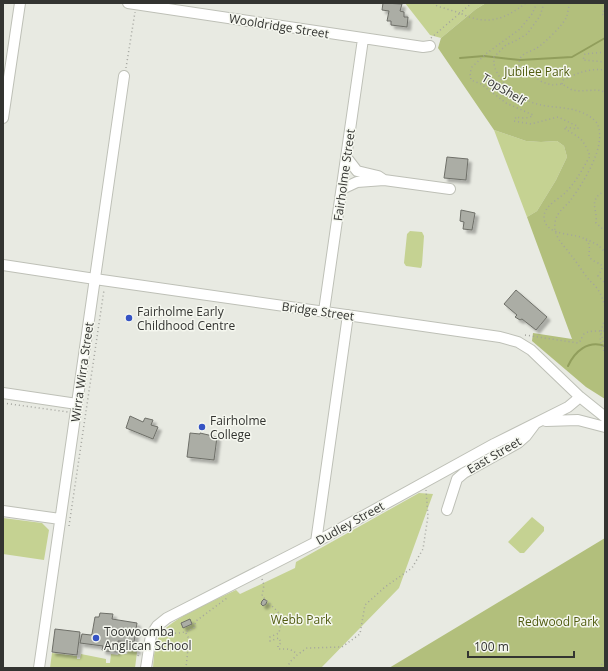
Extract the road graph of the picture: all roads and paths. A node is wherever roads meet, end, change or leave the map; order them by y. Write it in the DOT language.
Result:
graph roads {
  1 [pos="20,3"];
  2 [pos="134,3"];
  3 [pos="433,3"];
  4 [pos="472,3"];
  5 [pos="526,3"];
  6 [pos="536,3"];
  7 [pos="544,3"];
  8 [pos="570,3"];
  9 [pos="605,7"];
  10 [pos="460,13"];
  11 [pos="605,16"];
  12 [pos="363,39"];
  13 [pos="426,46"];
  14 [pos="605,52"];
  15 [pos="605,62"];
  16 [pos="605,70"];
  17 [pos="124,76"];
  18 [pos="562,84"];
  19 [pos="605,92"];
  20 [pos="3,118"];
  21 [pos="602,145"];
  22 [pos="347,158"];
  23 [pos="596,162"];
  24 [pos="384,180"];
  25 [pos="342,189"];
  26 [pos="450,190"];
  27 [pos="605,191"];
  28 [pos="554,231"];
  29 [pos="605,231"];
  30 [pos="584,238"];
  31 [pos="605,252"];
  32 [pos="601,264"];
  33 [pos="3,265"];
  34 [pos="605,267"];
  35 [pos="95,279"];
  36 [pos="605,283"];
  37 [pos="605,307"];
  38 [pos="324,311"];
  39 [pos="348,315"];
  40 [pos="605,319"];
  41 [pos="605,329"];
  42 [pos="601,331"];
  43 [pos="524,334"];
  44 [pos="602,334"];
  45 [pos="605,335"];
  46 [pos="602,337"];
  47 [pos="605,338"];
  48 [pos="605,348"];
  49 [pos="605,352"];
  50 [pos="3,393"];
  51 [pos="580,397"];
  52 [pos="3,403"];
  53 [pos="77,404"];
  54 [pos="591,406"];
  55 [pos="605,410"];
  56 [pos="68,412"];
  57 [pos="605,417"];
  58 [pos="538,422"];
  59 [pos="605,427"];
  60 [pos="425,482"];
  61 [pos="447,510"];
  62 [pos="3,511"];
  63 [pos="60,519"];
  64 [pos="316,542"];
  65 [pos="262,580"];
  66 [pos="231,595"];
  67 [pos="154,630"];
  68 [pos="186,633"];
  69 [pos="297,655"];
  70 [pos="605,660"];
  71 [pos="39,668"];
  72 [pos="146,668"];
  73 [pos="186,668"];
  74 [pos="287,668"];
  75 [pos="600,668"];
  1 -- 20 [label="street"];
  2 -- 12 [label="street, Wooldridge Street"];
  2 -- 17 [label="path"];
  3 -- 10 [label="path"];
  4 -- 10 [label="path"];
  5 -- 10 [label="path"];
  6 -- 28 [label="path, TopShelf"];
  7 -- 21 [label="path"];
  8 -- 18 [label="path"];
  9 -- 11 [label="path"];
  10 -- 13 [label="path"];
  12 -- 13 [label="street, Wooldridge Street"];
  12 -- 22 [label="street, Fairholme Street"];
  14 -- 15 [label="path"];
  16 -- 18 [label="path"];
  17 -- 35 [label="street, Wirra Wirra Street"];
  18 -- 19 [label="path"];
  22 -- 24 [label="street"];
  22 -- 25 [label="street, Fairholme Street"];
  23 -- 28 [label="path"];
  24 -- 25 [label="street"];
  24 -- 26 [label="street"];
  25 -- 38 [label="street, Fairholme Street"];
  27 -- 29 [label="path"];
  28 -- 30 [label="path"];
  28 -- 37 [label="path"];
  30 -- 31 [label="path"];
  30 -- 32 [label="path"];
  32 -- 34 [label="path"];
  32 -- 36 [label="path"];
  33 -- 35 [label="street, Bridge Street"];
  35 -- 38 [label="street, Bridge Street"];
  35 -- 53 [label="street, Wirra Wirra Street"];
  38 -- 39 [label="street, Bridge Street"];
  39 -- 51 [label="street, Bridge Street"];
  39 -- 64 [label="street"];
  40 -- 42 [label="path"];
  41 -- 42 [label="path"];
  42 -- 43 [label="path"];
  42 -- 44 [label="path"];
  42 -- 49 [label="path"];
  44 -- 45 [label="path"];
  44 -- 46 [label="path"];
  46 -- 47 [label="path"];
  46 -- 48 [label="path"];
  50 -- 53 [label="street"];
  51 -- 54 [label="street, Bridge Street"];
  51 -- 58 [label="street, Dudley Street"];
  52 -- 56 [label="path"];
  53 -- 63 [label="street, Wirra Wirra Street"];
  54 -- 55 [label="street"];
  54 -- 57 [label="street, Bridge Street"];
  58 -- 59 [label="street"];
  58 -- 60 [label="street, Dudley Street"];
  58 -- 61 [label="street, East Street"];
  60 -- 64 [label="street, Dudley Street"];
  60 -- 69 [label="path"];
  62 -- 63 [label="street"];
  63 -- 71 [label="street, Wirra Wirra Street"];
  64 -- 67 [label="street, Dudley Street"];
  65 -- 69 [label="path"];
  66 -- 68 [label="path"];
  67 -- 68 [label="path"];
  67 -- 72 [label="street"];
  68 -- 73 [label="path"];
  69 -- 74 [label="path"];
  70 -- 75 [label="path"];
}
